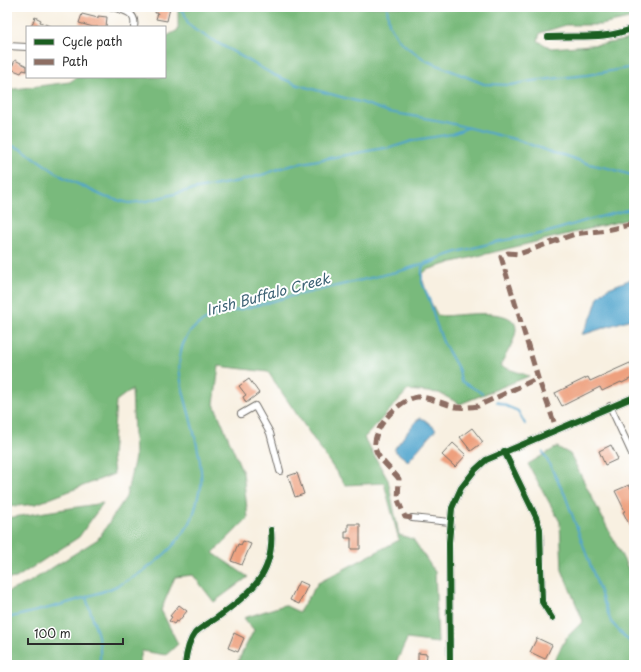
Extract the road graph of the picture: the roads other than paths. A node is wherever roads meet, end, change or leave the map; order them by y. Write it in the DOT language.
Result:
graph roads {
  1 [pos="112,7"];
  2 [pos="134,26"];
  3 [pos="634,28"];
  4 [pos="548,37"];
  5 [pos="7,46"];
  6 [pos="26,47"];
  7 [pos="634,397"];
  8 [pos="610,406"];
  9 [pos="241,414"];
  10 [pos="504,451"];
  11 [pos="634,458"];
  12 [pos="280,471"];
  13 [pos="412,518"];
  14 [pos="450,522"];
  15 [pos="271,530"];
  16 [pos="552,618"];
  17 [pos="185,665"];
  18 [pos="450,665"];
  1 -- 2 [label="street"];
  3 -- 4 [label="street"];
  5 -- 6 [label="street"];
  7 -- 8 [label="street"];
  8 -- 10 [label="street"];
  8 -- 11 [label="street"];
  9 -- 12 [label="street"];
  10 -- 14 [label="street"];
  10 -- 16 [label="street"];
  13 -- 14 [label="street"];
  14 -- 18 [label="street"];
  15 -- 17 [label="street"];
}
